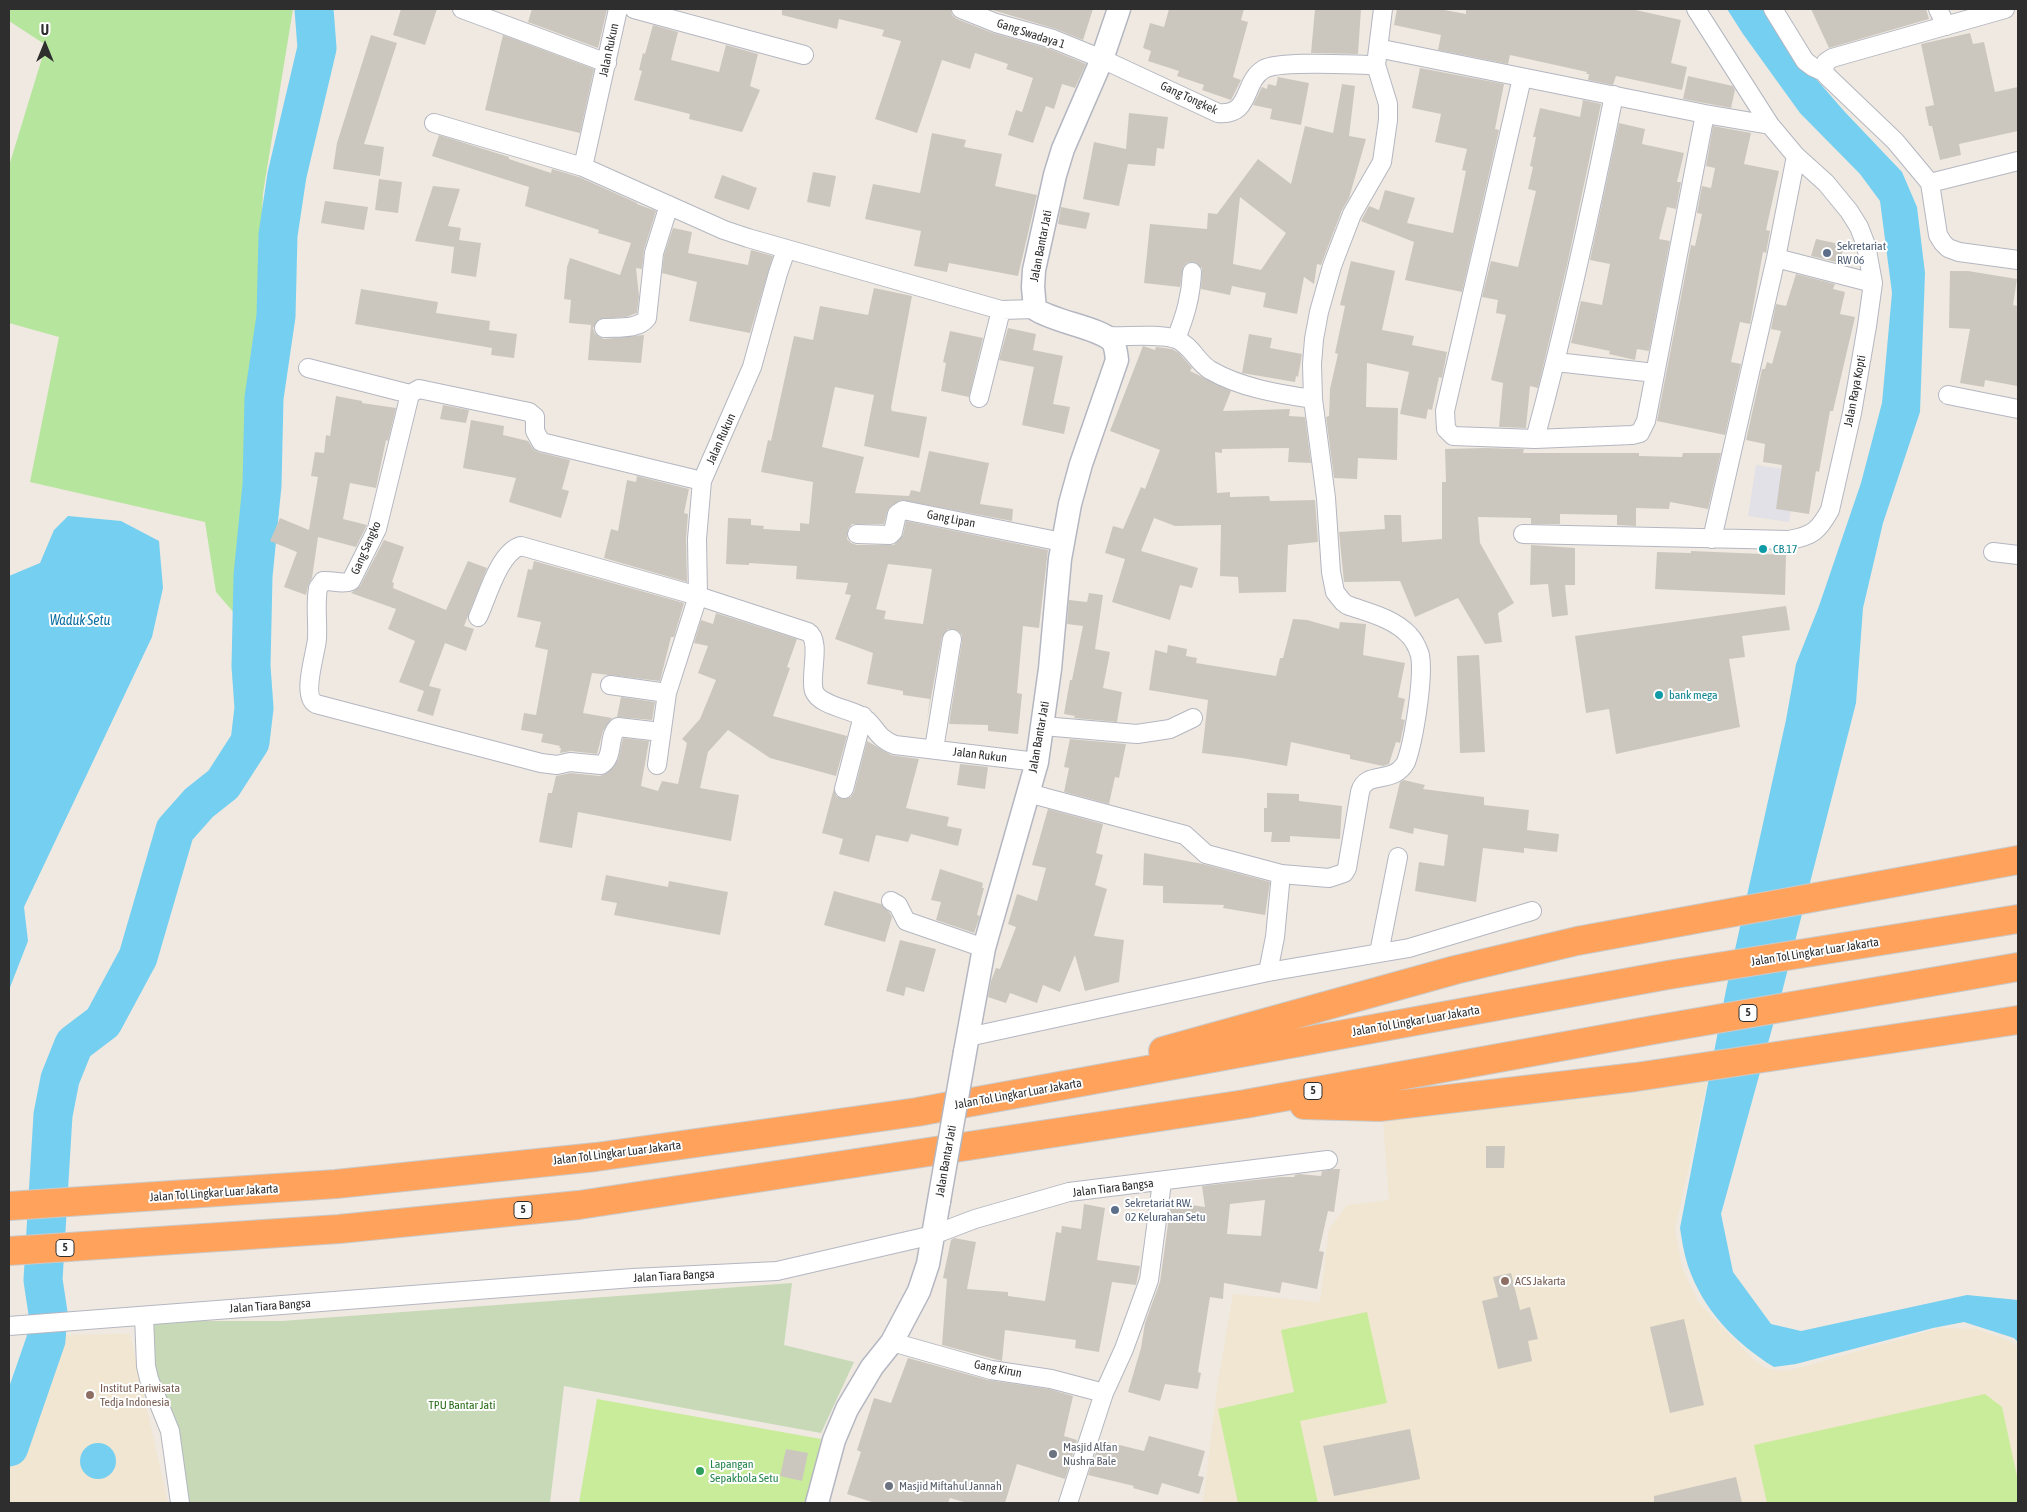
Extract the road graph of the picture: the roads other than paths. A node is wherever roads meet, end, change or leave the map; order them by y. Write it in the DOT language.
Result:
graph roads {
  1 [pos="462,9"];
  2 [pos="618,9"];
  3 [pos="634,9"];
  4 [pos="961,9"];
  5 [pos="1119,9"];
  6 [pos="1383,9"];
  7 [pos="1696,9"];
  8 [pos="1773,9"];
  9 [pos="1938,9"];
  10 [pos="2005,9"];
  11 [pos="1946,26"];
  12 [pos="1386,50"];
  13 [pos="804,55"];
  14 [pos="1102,59"];
  15 [pos="607,63"];
  16 [pos="1376,65"];
  17 [pos="1824,72"];
  18 [pos="1522,78"];
  19 [pos="1614,95"];
  20 [pos="1705,114"];
  21 [pos="434,123"];
  22 [pos="1770,125"];
  23 [pos="1796,156"];
  24 [pos="2018,161"];
  25 [pos="582,167"];
  26 [pos="1930,183"];
  27 [pos="669,205"];
  28 [pos="786,250"];
  29 [pos="1776,258"];
  30 [pos="2018,260"];
  31 [pos="1192,272"];
  32 [pos="1873,283"];
  33 [pos="1036,309"];
  34 [pos="1001,310"];
  35 [pos="604,328"];
  36 [pos="1107,336"];
  37 [pos="1176,339"];
  38 [pos="1556,362"];
  39 [pos="308,368"];
  40 [pos="1654,373"];
  41 [pos="410,394"];
  42 [pos="1948,395"];
  43 [pos="979,398"];
  44 [pos="1313,399"];
  45 [pos="2018,409"];
  46 [pos="1535,439"];
  47 [pos="702,481"];
  48 [pos="857,534"];
  49 [pos="1523,534"];
  50 [pos="1712,539"];
  51 [pos="1062,542"];
  52 [pos="1993,552"];
  53 [pos="2018,555"];
  54 [pos="698,596"];
  55 [pos="478,617"];
  56 [pos="952,639"];
  57 [pos="610,685"];
  58 [pos="667,693"];
  59 [pos="863,716"];
  60 [pos="1193,718"];
  61 [pos="1043,726"];
  62 [pos="661,732"];
  63 [pos="934,749"];
  64 [pos="1037,762"];
  65 [pos="657,765"];
  66 [pos="844,790"];
  67 [pos="1028,793"];
  68 [pos="1398,856"];
  69 [pos="2018,860"];
  70 [pos="1282,874"];
  71 [pos="891,900"];
  72 [pos="1532,911"];
  73 [pos="2013,919"];
  74 [pos="984,948"];
  75 [pos="1379,953"];
  76 [pos="2015,967"];
  77 [pos="1268,972"];
  78 [pos="2018,1020"];
  79 [pos="966,1045"];
  80 [pos="998,1097"];
  81 [pos="1245,1104"];
  82 [pos="1328,1160"];
  83 [pos="1162,1182"];
  84 [pos="9,1206"];
  85 [pos="933,1235"];
  86 [pos="9,1251"];
  87 [pos="144,1316"];
  88 [pos="9,1326"];
  89 [pos="892,1342"];
  90 [pos="1104,1393"];
  91 [pos="180,1503"];
  92 [pos="818,1503"];
  93 [pos="1068,1503"];
  1 -- 15 [label="street"];
  2 -- 15 [label="street, Jalan Rukun"];
  3 -- 13 [label="street"];
  4 -- 14 [label="street, Gang Swadaya 1"];
  5 -- 14 [label="street, Jalan Bantar Jati"];
  6 -- 16 [label="street"];
  7 -- 22 [label="street, Jalan Raya Kopti"];
  8 -- 17 [label="street"];
  9 -- 11 [label="street"];
  10 -- 11 [label="street"];
  11 -- 17 [label="street"];
  12 -- 18 [label="street"];
  14 -- 16 [label="street, Gang Tongkek"];
  14 -- 33 [label="street, Jalan Bantar Jati"];
  15 -- 25 [label="street, Jalan Rukun"];
  16 -- 44 [label="street"];
  17 -- 26 [label="street"];
  18 -- 19 [label="street"];
  18 -- 46 [label="street"];
  19 -- 20 [label="street"];
  19 -- 38 [label="street"];
  20 -- 22 [label="street"];
  20 -- 40 [label="street"];
  21 -- 25 [label="street"];
  22 -- 23 [label="street, Jalan Raya Kopti"];
  23 -- 29 [label="street"];
  23 -- 32 [label="street, Jalan Raya Kopti"];
  24 -- 26 [label="street"];
  25 -- 27 [label="street"];
  26 -- 30 [label="street"];
  27 -- 28 [label="street"];
  27 -- 35 [label="street"];
  28 -- 34 [label="street"];
  28 -- 47 [label="street, Jalan Rukun"];
  29 -- 32 [label="street"];
  29 -- 50 [label="street"];
  31 -- 37 [label="street"];
  32 -- 50 [label="street, Jalan Raya Kopti"];
  33 -- 34 [label="street"];
  33 -- 36 [label="street"];
  34 -- 43 [label="street"];
  36 -- 37 [label="street"];
  36 -- 51 [label="street, Jalan Bantar Jati"];
  37 -- 44 [label="street"];
  38 -- 40 [label="street"];
  38 -- 46 [label="street"];
  39 -- 41 [label="street"];
  40 -- 46 [label="street"];
  41 -- 47 [label="street"];
  41 -- 62 [label="street, Gang Sangko"];
  42 -- 45 [label="street"];
  44 -- 70 [label="street"];
  47 -- 54 [label="street, Jalan Rukun"];
  48 -- 51 [label="street, Gang Lipan"];
  49 -- 50 [label="street, Jalan Raya Kopti"];
  51 -- 61 [label="street, Jalan Bantar Jati"];
  52 -- 53 [label="street"];
  54 -- 55 [label="street"];
  54 -- 58 [label="street"];
  54 -- 59 [label="street, Jalan Rukun"];
  56 -- 63 [label="street"];
  57 -- 58 [label="street"];
  58 -- 62 [label="street"];
  59 -- 63 [label="street, Jalan Rukun"];
  59 -- 66 [label="street"];
  60 -- 61 [label="street"];
  61 -- 64 [label="street, Jalan Bantar Jati"];
  62 -- 65 [label="street"];
  63 -- 64 [label="street, Jalan Rukun"];
  64 -- 67 [label="street, Jalan Bantar Jati"];
  67 -- 70 [label="street"];
  67 -- 74 [label="street, Jalan Bantar Jati"];
  68 -- 75 [label="street"];
  69 -- 80 [label="highway"];
  70 -- 77 [label="street"];
  71 -- 74 [label="street"];
  72 -- 75 [label="street"];
  73 -- 80 [label="highway, Jalan Tol Lingkar Luar Jakarta"];
  74 -- 79 [label="street, Jalan Bantar Jati"];
  75 -- 77 [label="street"];
  76 -- 81 [label="highway, 5"];
  77 -- 79 [label="street"];
  78 -- 81 [label="highway"];
  79 -- 85 [label="street, Jalan Bantar Jati, bridge"];
  80 -- 84 [label="highway, Jalan Tol Lingkar Luar Jakarta"];
  81 -- 86 [label="highway, 5"];
  82 -- 83 [label="street, Jalan Tiara Bangsa"];
  83 -- 85 [label="street, Jalan Tiara Bangsa"];
  83 -- 90 [label="street"];
  85 -- 87 [label="street, Jalan Tiara Bangsa"];
  85 -- 89 [label="street, Jalan Bantar Jati"];
  87 -- 88 [label="street, Jalan Tiara Bangsa"];
  87 -- 91 [label="street"];
  89 -- 90 [label="street, Gang Kirun"];
  89 -- 92 [label="street, Jalan Bantar Jati"];
  90 -- 93 [label="street"];
}
